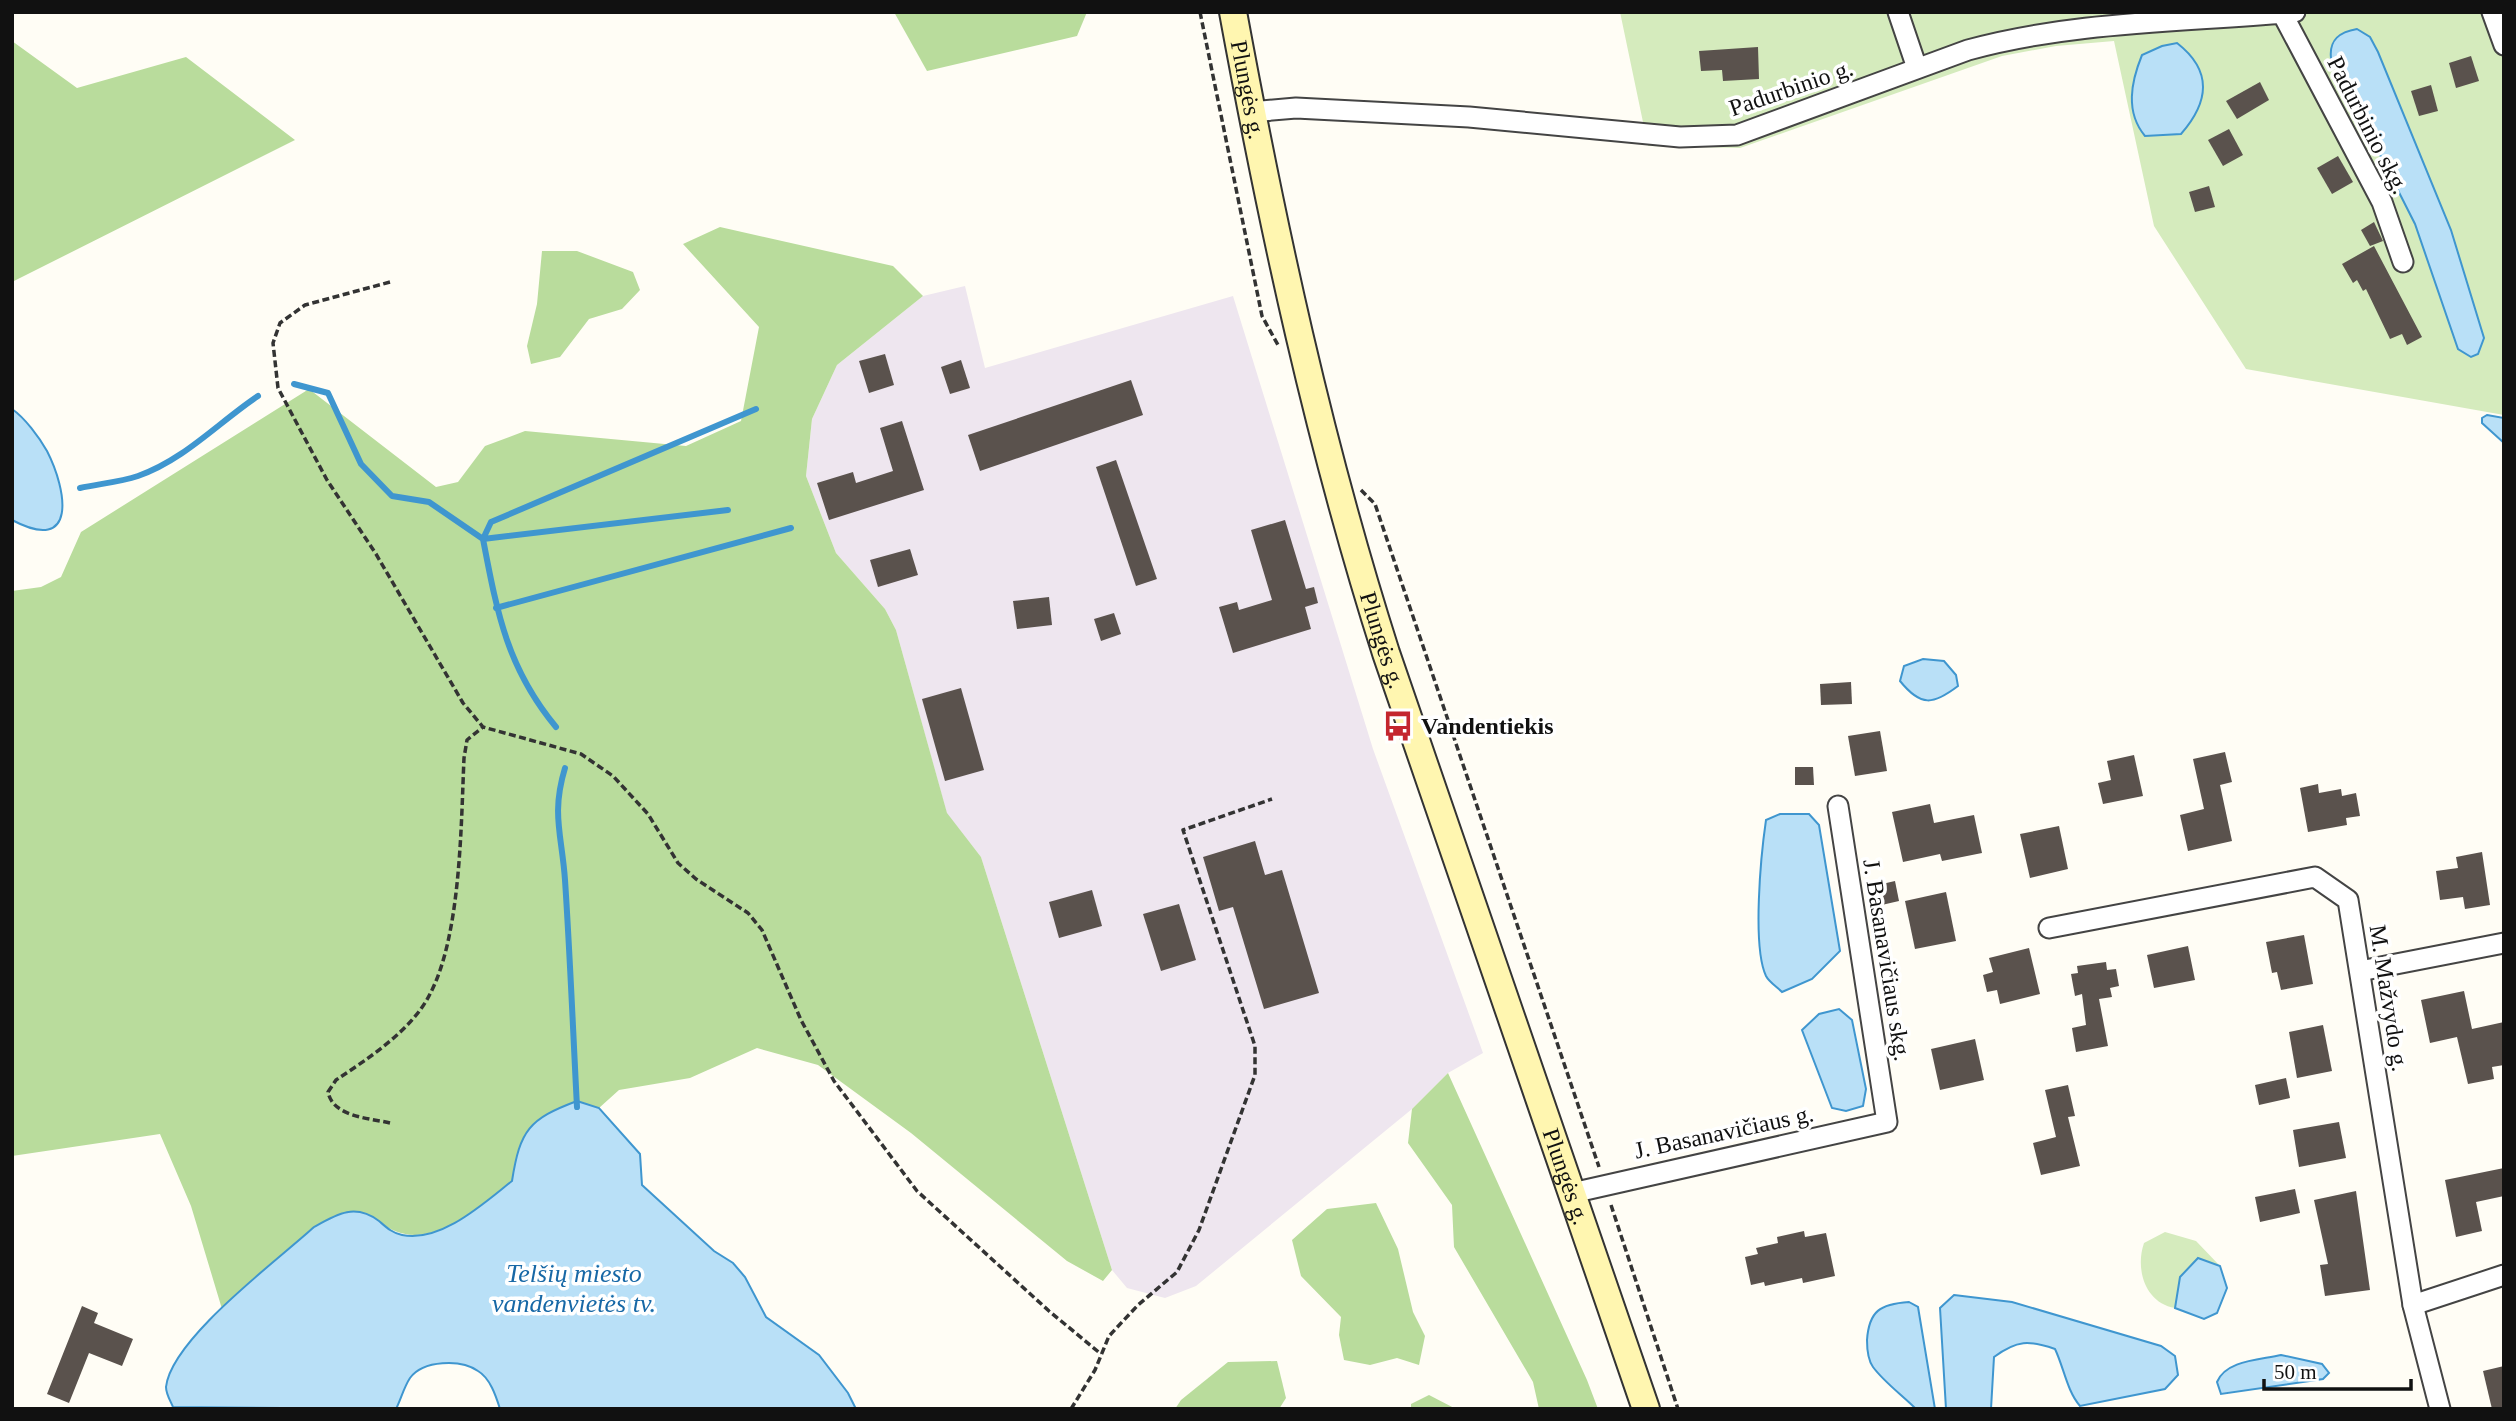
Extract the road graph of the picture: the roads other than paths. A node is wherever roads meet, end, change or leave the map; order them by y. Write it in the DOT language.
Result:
graph roads {
  1 [pos="1233,12"];
  2 [pos="1898,12"];
  3 [pos="2492,12"];
  4 [pos="2289,13"];
  5 [pos="2232,15"];
  6 [pos="2504,46"];
  7 [pos="1917,68"];
  8 [pos="1251,112"];
  9 [pos="2403,262"];
  10 [pos="1838,806"];
  11 [pos="2049,928"];
  12 [pos="2504,943"];
  13 [pos="2360,971"];
  14 [pos="1887,1122"];
  15 [pos="1572,1193"];
  16 [pos="2504,1275"];
  17 [pos="2413,1305"];
  18 [pos="1646,1409"];
  19 [pos="2440,1409"];
  1 -- 8 [label="main road, Plungės g."];
  2 -- 7 [label="street"];
  3 -- 6 [label="street"];
  4 -- 5 [label="street, Padurbinio g."];
  4 -- 9 [label="street, Padurbinio skg."];
  5 -- 7 [label="street, Padurbinio g."];
  7 -- 8 [label="street, Padurbinio g."];
  8 -- 15 [label="main road, Plungės g."];
  10 -- 14 [label="street, J. Basanavičiaus skg."];
  11 -- 13 [label="street, M. Mažvydo g."];
  12 -- 13 [label="street"];
  13 -- 17 [label="street, M. Mažvydo g."];
  14 -- 15 [label="street, J. Basanavičiaus g."];
  15 -- 18 [label="main road, Plungės g."];
  16 -- 17 [label="street"];
  17 -- 19 [label="street, M. Mažvydo g."];
}
